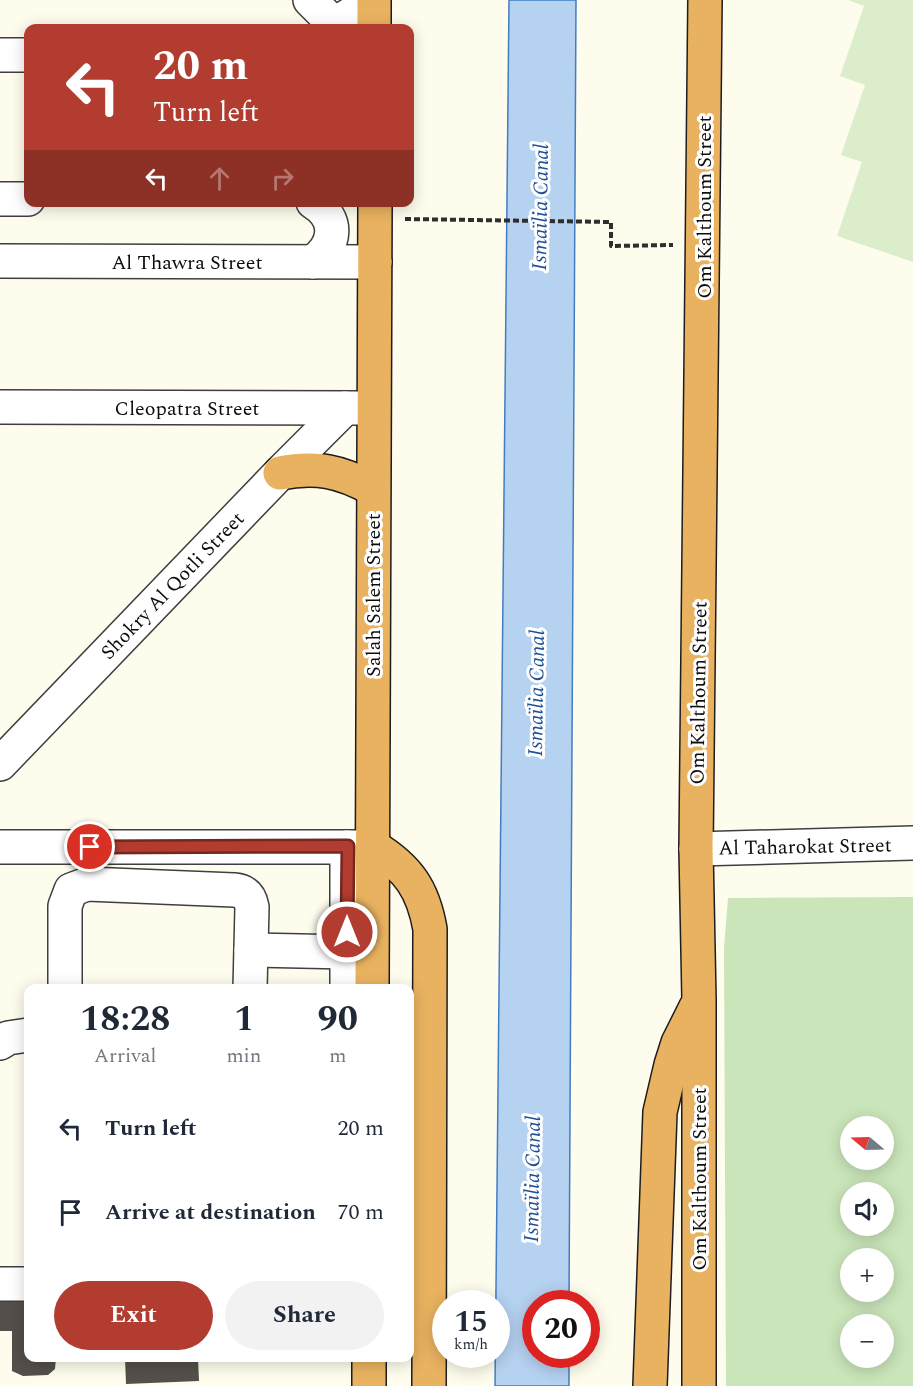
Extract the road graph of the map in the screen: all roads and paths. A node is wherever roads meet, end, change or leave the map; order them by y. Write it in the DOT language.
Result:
graph roads {
  1 [pos="310,0"];
  2 [pos="368,0"];
  3 [pos="374,0"];
  4 [pos="705,0"];
  5 [pos="330,24"];
  6 [pos="336,24"];
  7 [pos="374,24"];
  8 [pos="0,55"];
  9 [pos="24,55"];
  10 [pos="0,199"];
  11 [pos="24,199"];
  12 [pos="321,207"];
  13 [pos="375,210"];
  14 [pos="704,245"];
  15 [pos="0,261"];
  16 [pos="314,262"];
  17 [pos="375,262"];
  18 [pos="0,407"];
  19 [pos="359,408"];
  20 [pos="280,473"];
  21 [pos="373,489"];
  22 [pos="0,764"];
  23 [pos="913,843"];
  24 [pos="0,847"];
  25 [pos="361,847"];
  26 [pos="696,849"];
  27 [pos="251,950"];
  28 [pos="347,952"];
  29 [pos="65,984"];
  30 [pos="250,984"];
  31 [pos="347,984"];
  32 [pos="372,984"];
  33 [pos="699,1000"];
  34 [pos="24,1036"];
  35 [pos="0,1043"];
  36 [pos="0,1284"];
  37 [pos="24,1284"];
  38 [pos="369,1362"];
  39 [pos="369,1386"];
  40 [pos="429,1386"];
  41 [pos="650,1386"];
  42 [pos="699,1386"];
  1 -- 5 [label="street"];
  2 -- 6 [label="street"];
  3 -- 7 [label="highway"];
  4 -- 14 [label="highway, Om Kalthoum Street"];
  8 -- 9 [label="street"];
  10 -- 11 [label="street"];
  12 -- 16 [label="street"];
  13 -- 14 [label="path"];
  13 -- 17 [label="highway, Salah Salem Street"];
  14 -- 26 [label="highway, Om Kalthoum Street"];
  15 -- 16 [label="street, Al Thawra Street"];
  16 -- 17 [label="street, Al Thawra Street"];
  17 -- 19 [label="highway, Salah Salem Street"];
  18 -- 19 [label="street, Cleopatra Street"];
  19 -- 20 [label="street, Shokry Al Qotli Street"];
  19 -- 21 [label="highway, Salah Salem Street"];
  20 -- 21 [label="highway"];
  20 -- 22 [label="street, Shokry Al Qotli Street"];
  21 -- 25 [label="highway, Salah Salem Street"];
  23 -- 26 [label="street, Al Taharokat Street"];
  24 -- 25 [label="street"];
  25 -- 28 [label="street"];
  25 -- 32 [label="highway, Salah Salem Street"];
  25 -- 40 [label="highway"];
  26 -- 33 [label="highway, Om Kalthoum Street"];
  27 -- 28 [label="street"];
  27 -- 29 [label="street"];
  27 -- 30 [label="street"];
  28 -- 31 [label="street"];
  33 -- 41 [label="highway"];
  33 -- 42 [label="highway, Om Kalthoum Street"];
  34 -- 35 [label="street"];
  36 -- 37 [label="street"];
  38 -- 39 [label="highway"];
}
